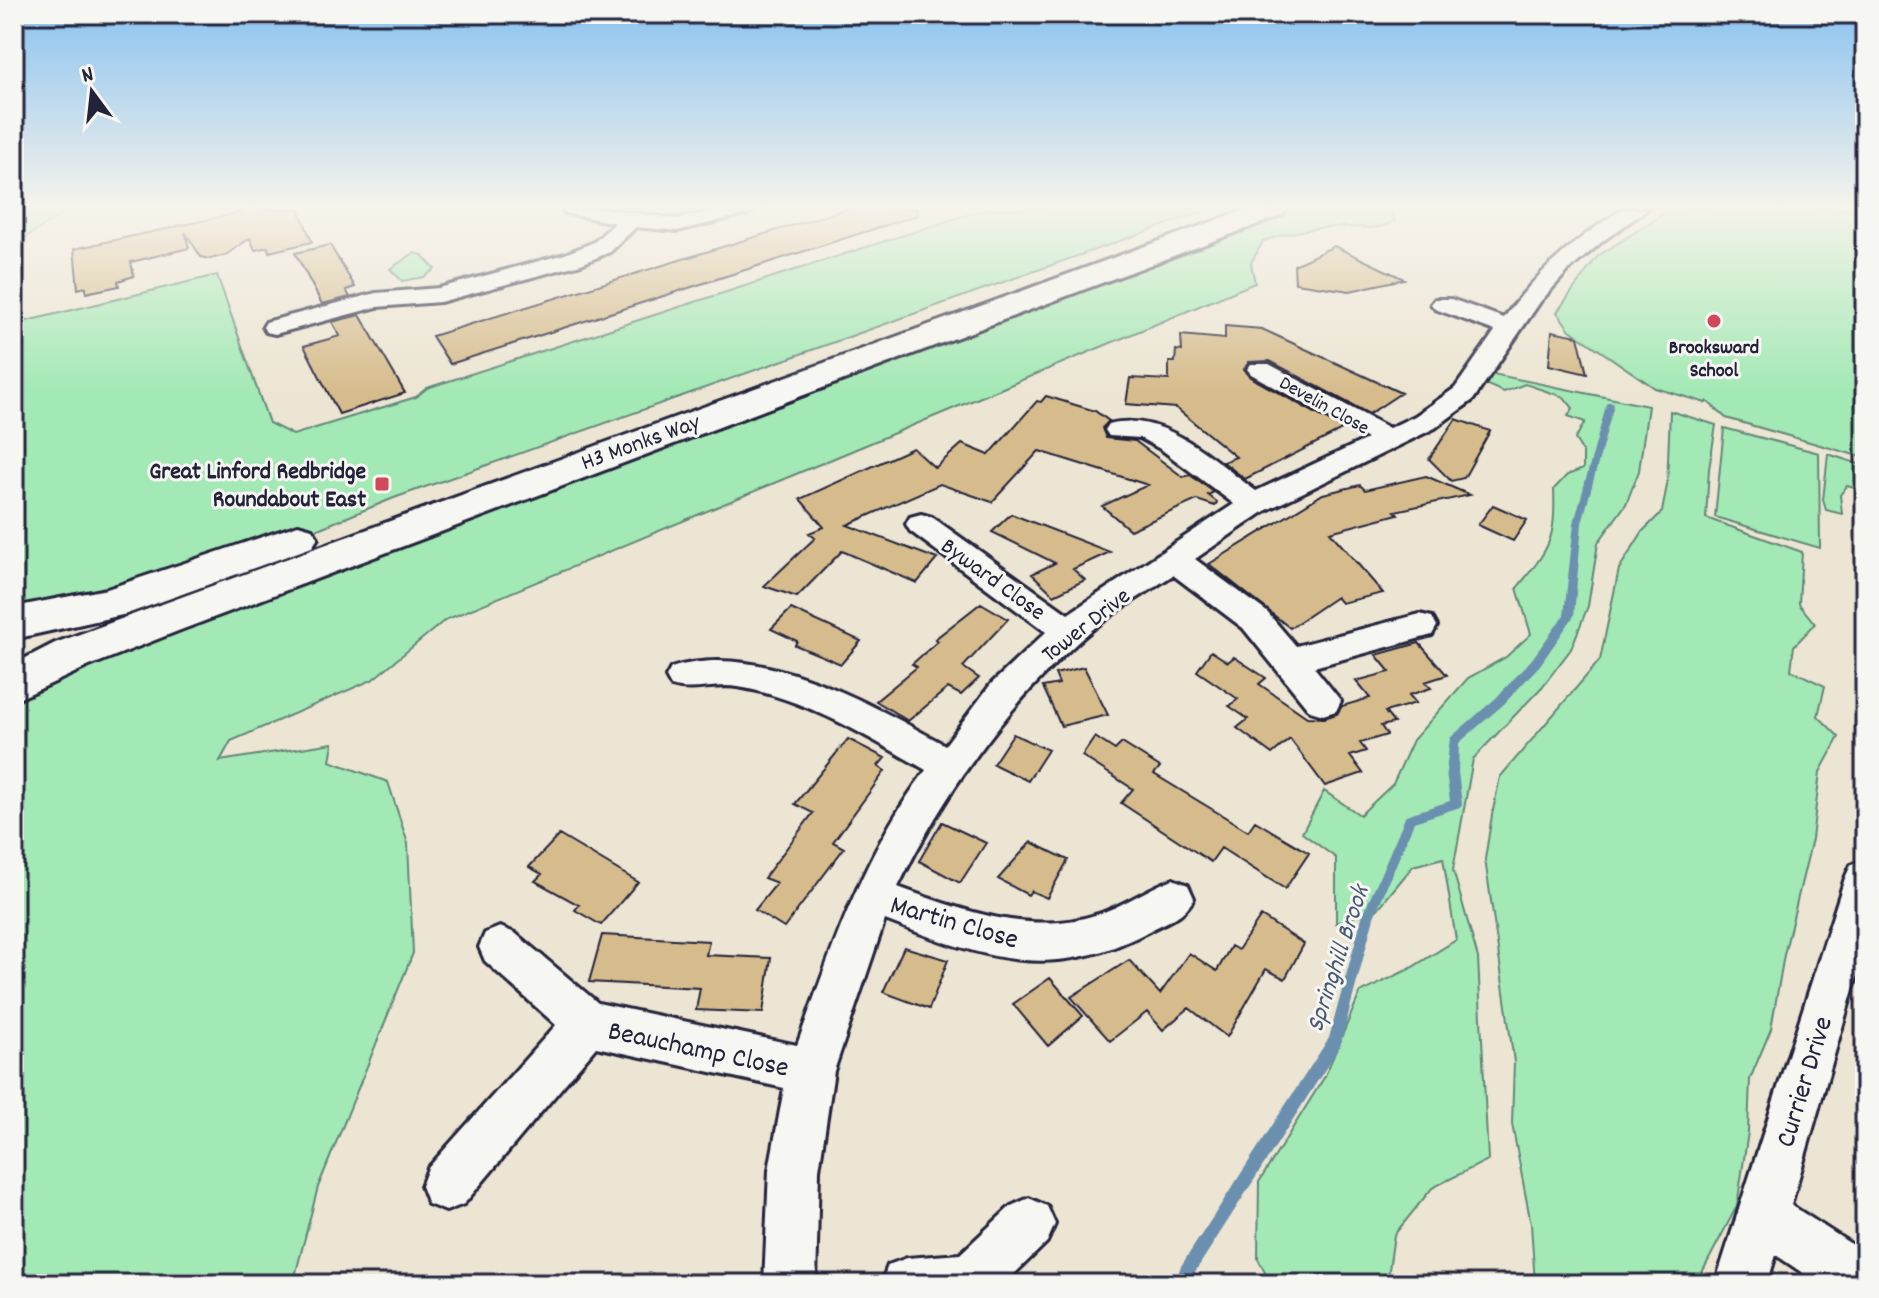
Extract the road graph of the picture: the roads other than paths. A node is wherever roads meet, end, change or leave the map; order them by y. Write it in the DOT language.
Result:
graph roads {
  1 [pos="534,270"];
  2 [pos="1035,270"];
  3 [pos="1107,270"];
  4 [pos="1557,270"];
  5 [pos="1443,304"];
  6 [pos="275,327"];
  7 [pos="1510,328"];
  8 [pos="1260,369"];
  9 [pos="1119,430"];
  10 [pos="1390,440"];
  11 [pos="1254,504"];
  12 [pos="921,524"];
  13 [pos="1173,559"];
  14 [pos="282,560"];
  15 [pos="162,604"];
  16 [pos="14,623"];
  17 [pos="1420,626"];
  18 [pos="1068,631"];
  19 [pos="1291,660"];
  20 [pos="683,677"];
  21 [pos="14,684"];
  22 [pos="1323,701"];
  23 [pos="950,766"];
  24 [pos="1865,878"];
  25 [pos="872,896"];
  26 [pos="1173,898"];
  27 [pos="500,947"];
  28 [pos="1852,968"];
  29 [pos="587,1023"];
  30 [pos="811,1071"];
  31 [pos="446,1186"];
  32 [pos="1761,1215"];
  33 [pos="1029,1224"];
  34 [pos="790,1284"];
  35 [pos="907,1284"];
  36 [pos="1741,1284"];
  37 [pos="1865,1284"];
  1 -- 6 [label="street"];
  2 -- 14 [label="main road, H3 Monks Way"];
  3 -- 14 [label="main road, H3 Monks Way"];
  4 -- 7 [label="street, Tower Drive"];
  5 -- 7 [label="street"];
  7 -- 10 [label="street, Tower Drive"];
  8 -- 10 [label="street, Develin Close"];
  9 -- 11 [label="street"];
  10 -- 11 [label="street, Tower Drive"];
  11 -- 13 [label="street, Tower Drive"];
  12 -- 18 [label="street, Byward Close"];
  13 -- 18 [label="street, Tower Drive"];
  13 -- 19 [label="street"];
  14 -- 15 [label="main road, H3 Monks Way"];
  15 -- 16 [label="main road, H3 Monks Way"];
  15 -- 21 [label="main road, H3 Monks Way"];
  17 -- 19 [label="street"];
  18 -- 23 [label="street, Tower Drive"];
  19 -- 22 [label="street"];
  20 -- 23 [label="street"];
  23 -- 25 [label="street, Tower Drive"];
  24 -- 28 [label="street, Currier Drive"];
  25 -- 26 [label="street, Martin Close"];
  25 -- 30 [label="street, Tower Drive"];
  27 -- 29 [label="street, Beauchamp Close"];
  28 -- 32 [label="street, Currier Drive"];
  29 -- 30 [label="street, Beauchamp Close"];
  29 -- 31 [label="street, Beauchamp Close"];
  30 -- 34 [label="street, Tower Drive"];
  32 -- 36 [label="street, Currier Drive"];
  32 -- 37 [label="street"];
  33 -- 35 [label="street"];
}
